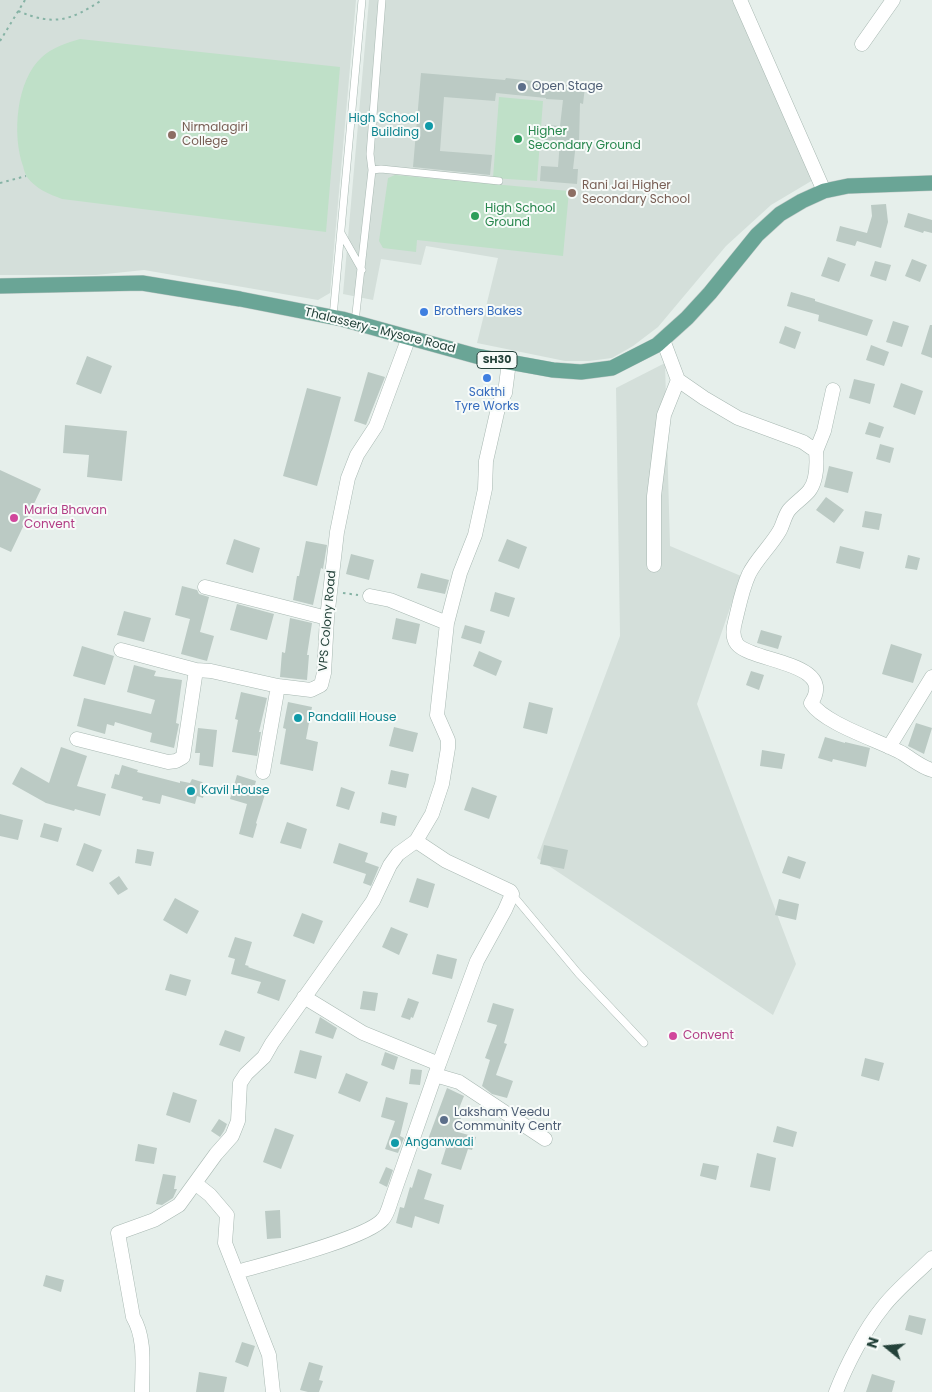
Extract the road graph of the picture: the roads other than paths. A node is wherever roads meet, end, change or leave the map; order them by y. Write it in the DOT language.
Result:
graph roads {
  1 [pos="362,0"];
  2 [pos="382,0"];
  3 [pos="740,0"];
  4 [pos="892,0"];
  5 [pos="862,44"];
  6 [pos="373,118"];
  7 [pos="403,119"];
  8 [pos="372,170"];
  9 [pos="499,181"];
  10 [pos="932,183"];
  11 [pos="824,190"];
  12 [pos="341,233"];
  13 [pos="362,270"];
  14 [pos="0,286"];
  15 [pos="334,317"];
  16 [pos="355,322"];
  17 [pos="409,337"];
  18 [pos="663,340"];
  19 [pos="508,362"];
  20 [pos="678,380"];
  21 [pos="833,390"];
  22 [pos="816,450"];
  23 [pos="654,564"];
  24 [pos="205,587"];
  25 [pos="370,596"];
  26 [pos="327,618"];
  27 [pos="446,623"];
  28 [pos="121,650"];
  29 [pos="196,670"];
  30 [pos="932,677"];
  31 [pos="278,686"];
  32 [pos="77,739"];
  33 [pos="889,747"];
  34 [pos="932,770"];
  35 [pos="263,772"];
  36 [pos="416,842"];
  37 [pos="512,894"];
  38 [pos="304,997"];
  39 [pos="644,1043"];
  40 [pos="437,1070"];
  41 [pos="545,1139"];
  42 [pos="195,1182"];
  43 [pos="932,1258"];
  44 [pos="237,1272"];
  45 [pos="142,1392"];
  46 [pos="273,1392"];
  47 [pos="836,1392"];
  1 -- 12 [label="lane"];
  2 -- 6 [label="lane"];
  3 -- 11 [label="street"];
  4 -- 5 [label="street"];
  6 -- 7 [label="lane"];
  6 -- 8 [label="lane"];
  8 -- 9 [label="lane"];
  8 -- 13 [label="lane"];
  10 -- 11 [label="main road, Thalassery - Mysore Road / SH30"];
  11 -- 18 [label="main road, Thalassery - Mysore Road / SH30"];
  12 -- 13 [label="lane"];
  12 -- 15 [label="lane"];
  13 -- 16 [label="lane"];
  14 -- 15 [label="main road, Thalassery - Mysore Road / SH30"];
  15 -- 16 [label="main road, Thalassery - Mysore Road / SH30"];
  16 -- 17 [label="main road, Thalassery - Mysore Road / SH30"];
  17 -- 19 [label="main road, Thalassery - Mysore Road / SH30"];
  17 -- 26 [label="street, VPS Colony Road"];
  18 -- 19 [label="main road, Thalassery - Mysore Road / SH30"];
  18 -- 20 [label="street"];
  19 -- 27 [label="street"];
  20 -- 22 [label="street"];
  20 -- 23 [label="street"];
  21 -- 22 [label="street"];
  22 -- 33 [label="street"];
  24 -- 26 [label="street"];
  25 -- 27 [label="street"];
  26 -- 31 [label="street, VPS Colony Road"];
  27 -- 36 [label="street"];
  28 -- 29 [label="street, VPS Colony Road"];
  29 -- 31 [label="street, VPS Colony Road"];
  29 -- 32 [label="street"];
  30 -- 33 [label="street"];
  31 -- 35 [label="street"];
  33 -- 34 [label="street"];
  36 -- 37 [label="street"];
  36 -- 38 [label="street"];
  37 -- 39 [label="lane"];
  37 -- 40 [label="street"];
  38 -- 40 [label="street"];
  38 -- 42 [label="street"];
  40 -- 41 [label="street"];
  40 -- 44 [label="street"];
  42 -- 44 [label="street"];
  42 -- 45 [label="street"];
  43 -- 47 [label="street"];
  44 -- 46 [label="street"];
}
